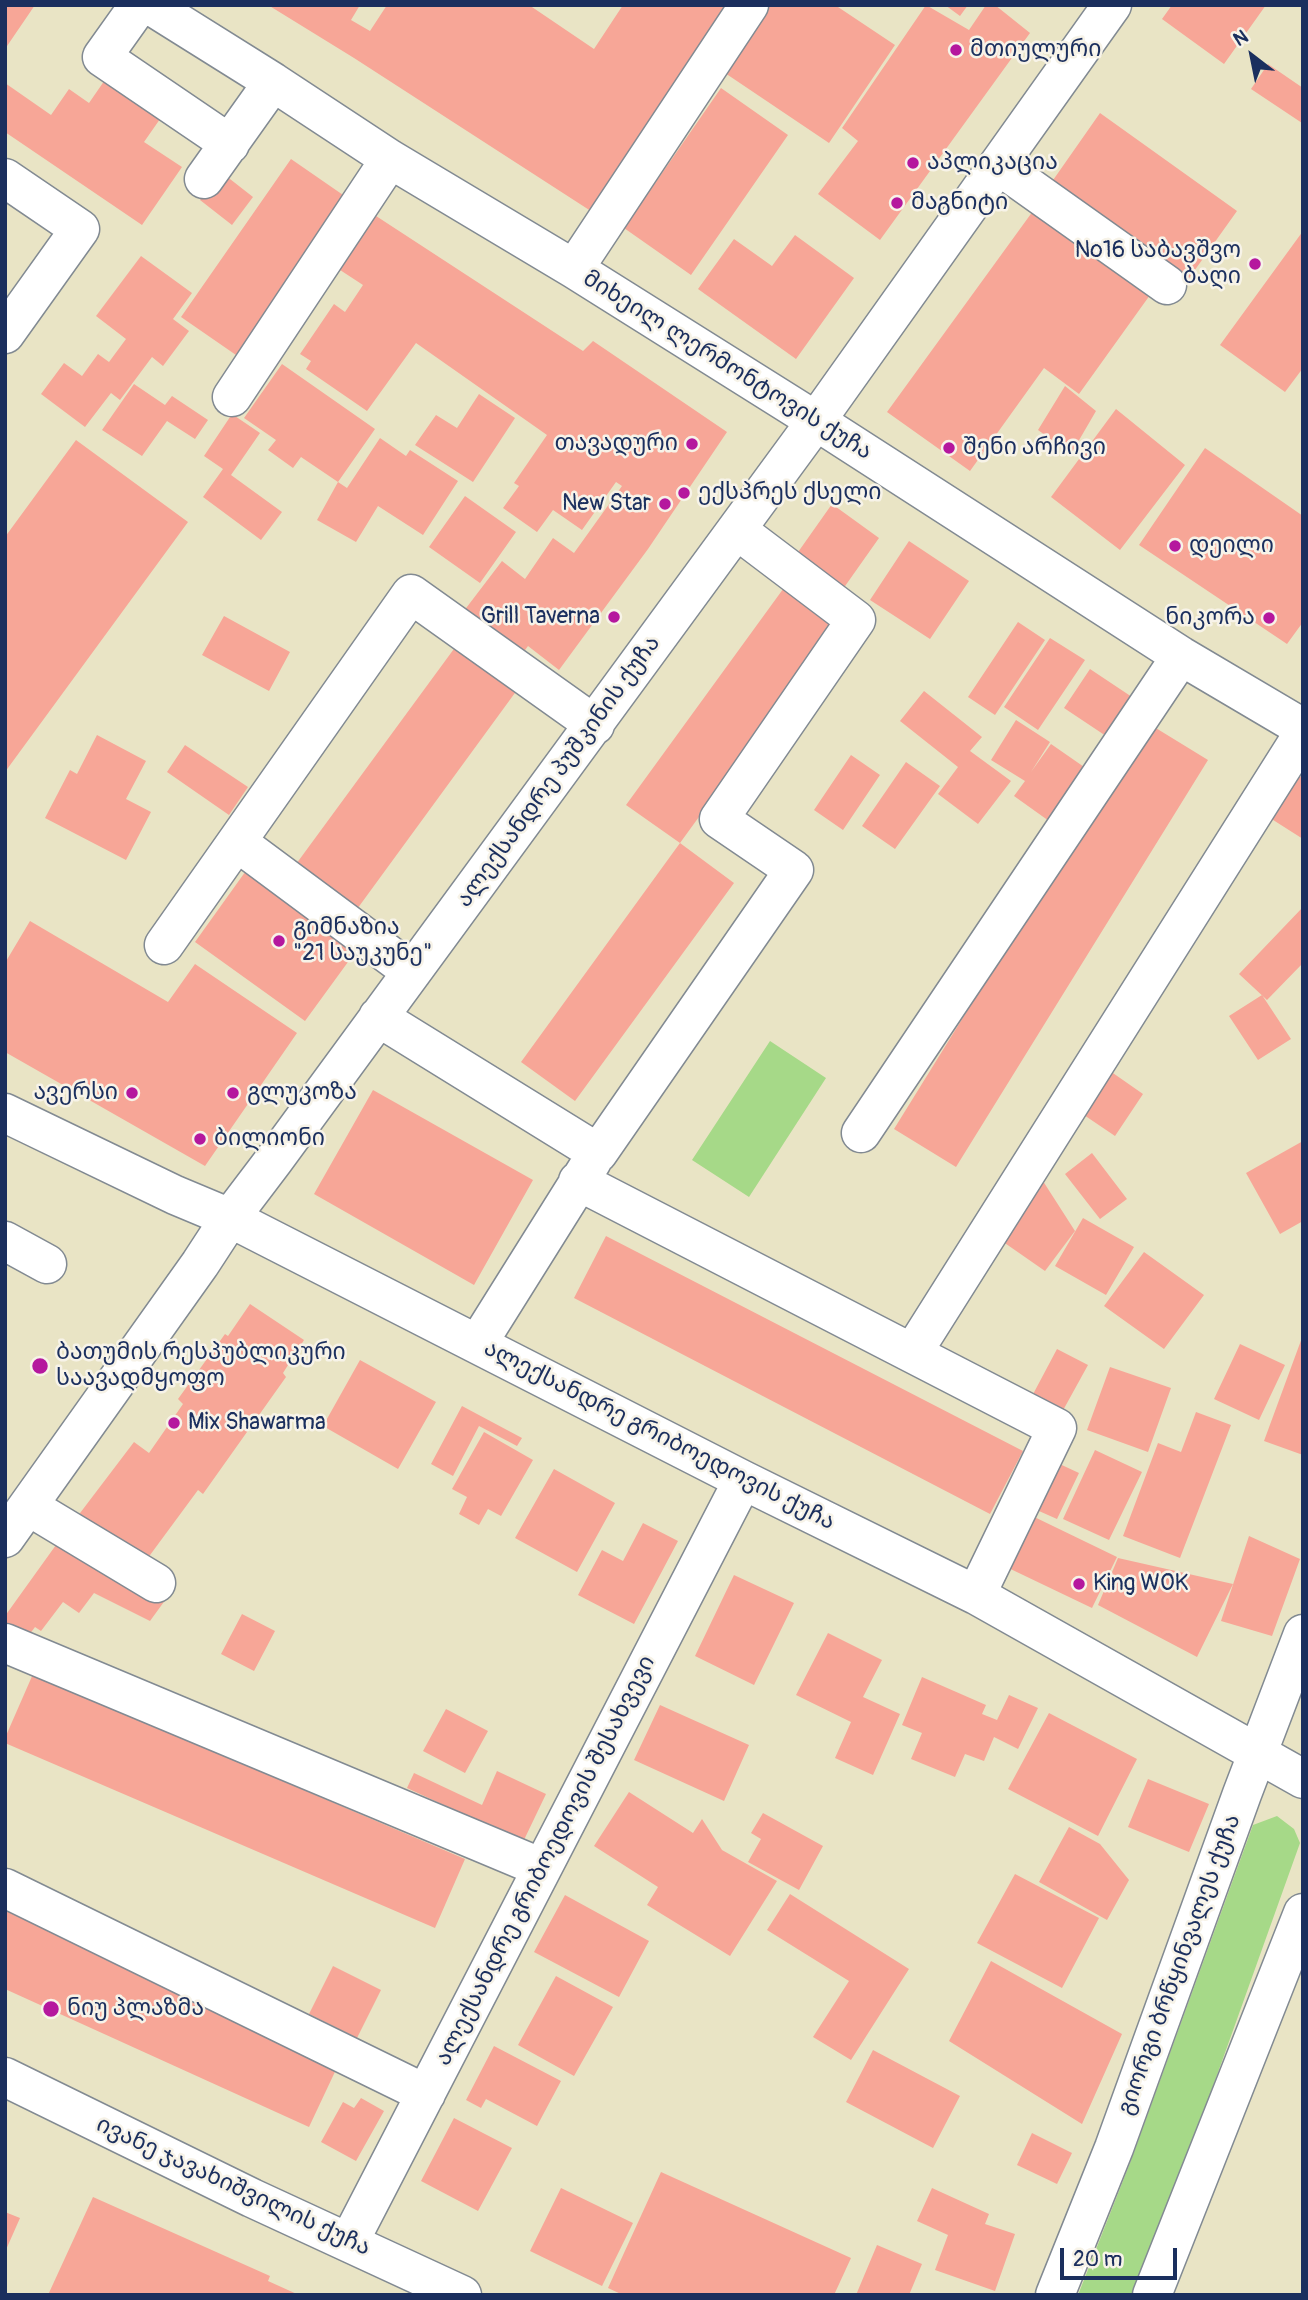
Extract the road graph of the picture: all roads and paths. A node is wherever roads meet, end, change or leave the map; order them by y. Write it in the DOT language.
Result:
graph roads {
  1 [pos="139,5"];
  2 [pos="150,5"];
  3 [pos="749,5"];
  4 [pos="1112,5"];
  5 [pos="273,82"];
  6 [pos="230,144"];
  7 [pos="390,159"];
  8 [pos="998,165"];
  9 [pos="5,178"];
  10 [pos="204,179"];
  11 [pos="574,269"];
  12 [pos="1167,285"];
  13 [pos="5,334"];
  14 [pos="232,397"];
  15 [pos="816,421"];
  16 [pos="737,530"];
  17 [pos="1181,656"];
  18 [pos="595,725"];
  19 [pos="1303,728"];
  20 [pos="1303,734"];
  21 [pos="237,842"];
  22 [pos="164,946"];
  23 [pos="412,972"];
  24 [pos="379,1017"];
  25 [pos="5,1114"];
  26 [pos="861,1133"];
  27 [pos="588,1167"];
  28 [pos="230,1217"];
  29 [pos="5,1241"];
  30 [pos="47,1264"];
  31 [pos="478,1343"];
  32 [pos="912,1352"];
  33 [pos="743,1480"];
  34 [pos="28,1506"];
  35 [pos="5,1538"];
  36 [pos="156,1583"];
  37 [pos="975,1595"];
  38 [pos="1303,1634"];
  39 [pos="5,1643"];
  40 [pos="1258,1754"];
  41 [pos="1303,1779"];
  42 [pos="542,1868"];
  43 [pos="5,1888"];
  44 [pos="1303,1913"];
  45 [pos="5,2077"];
  46 [pos="426,2094"];
  47 [pos="349,2242"];
  48 [pos="462,2295"];
  49 [pos="1055,2295"];
  50 [pos="1152,2295"];
  1 -- 6 [label="street"];
  2 -- 5 [label="street, მიხეილ ლერმონტოვის ქუჩა"];
  3 -- 11 [label="street"];
  4 -- 8 [label="street, ალექსანდრე პუშკინის ქუჩა"];
  5 -- 6 [label="street"];
  5 -- 7 [label="street, მიხეილ ლერმონტოვის ქუჩა"];
  6 -- 10 [label="street"];
  7 -- 11 [label="street, მიხეილ ლერმონტოვის ქუჩა"];
  7 -- 14 [label="street"];
  8 -- 12 [label="street"];
  8 -- 15 [label="street, ალექსანდრე პუშკინის ქუჩა"];
  9 -- 13 [label="street"];
  11 -- 15 [label="street, მიხეილ ლერმონტოვის ქუჩა"];
  15 -- 16 [label="street, ალექსანდრე პუშკინის ქუჩა"];
  15 -- 17 [label="street, მიხეილ ლერმონტოვის ქუჩა"];
  16 -- 18 [label="street, ალექსანდრე პუშკინის ქუჩა"];
  16 -- 27 [label="street"];
  17 -- 19 [label="street, მიხეილ ლერმონტოვის ქუჩა"];
  17 -- 26 [label="street"];
  18 -- 21 [label="street"];
  18 -- 23 [label="street, ალექსანდრე პუშკინის ქუჩა"];
  20 -- 32 [label="street"];
  21 -- 22 [label="street"];
  21 -- 23 [label="street"];
  23 -- 24 [label="street, ალექსანდრე პუშკინის ქუჩა"];
  24 -- 27 [label="street"];
  24 -- 28 [label="street, ალექსანდრე პუშკინის ქუჩა"];
  25 -- 28 [label="street, ალექსანდრე გრიბოედოვის ქუჩა"];
  27 -- 31 [label="street"];
  27 -- 32 [label="street"];
  28 -- 31 [label="street, ალექსანდრე გრიბოედოვის ქუჩა"];
  28 -- 34 [label="street, ალექსანდრე პუშკინის ქუჩა"];
  29 -- 30 [label="street"];
  31 -- 33 [label="street, ალექსანდრე გრიბოედოვის ქუჩა"];
  32 -- 37 [label="street"];
  33 -- 37 [label="street, ალექსანდრე გრიბოედოვის ქუჩა"];
  33 -- 42 [label="street, ალექსანდრე გრიბოედოვის შესახვევი"];
  34 -- 35 [label="street, ალექსანდრე პუშკინის ქუჩა"];
  34 -- 36 [label="street"];
  37 -- 40 [label="street, ალექსანდრე გრიბოედოვის ქუჩა"];
  38 -- 40 [label="street, გიორგი ბრწყინვალეს ქუჩა"];
  39 -- 42 [label="street"];
  40 -- 41 [label="street, ალექსანდრე გრიბოედოვის ქუჩა"];
  40 -- 49 [label="street, გიორგი ბრწყინვალეს ქუჩა"];
  42 -- 46 [label="street, ალექსანდრე გრიბოედოვის შესახვევი"];
  43 -- 46 [label="street"];
  44 -- 50 [label="street"];
  45 -- 47 [label="street, ივანე ჯავახიშვილის ქუჩა"];
  46 -- 47 [label="street, ალექსანდრე გრიბოედოვის შესახვევი"];
  47 -- 48 [label="street, ივანე ჯავახიშვილის ქუჩა"];
}
